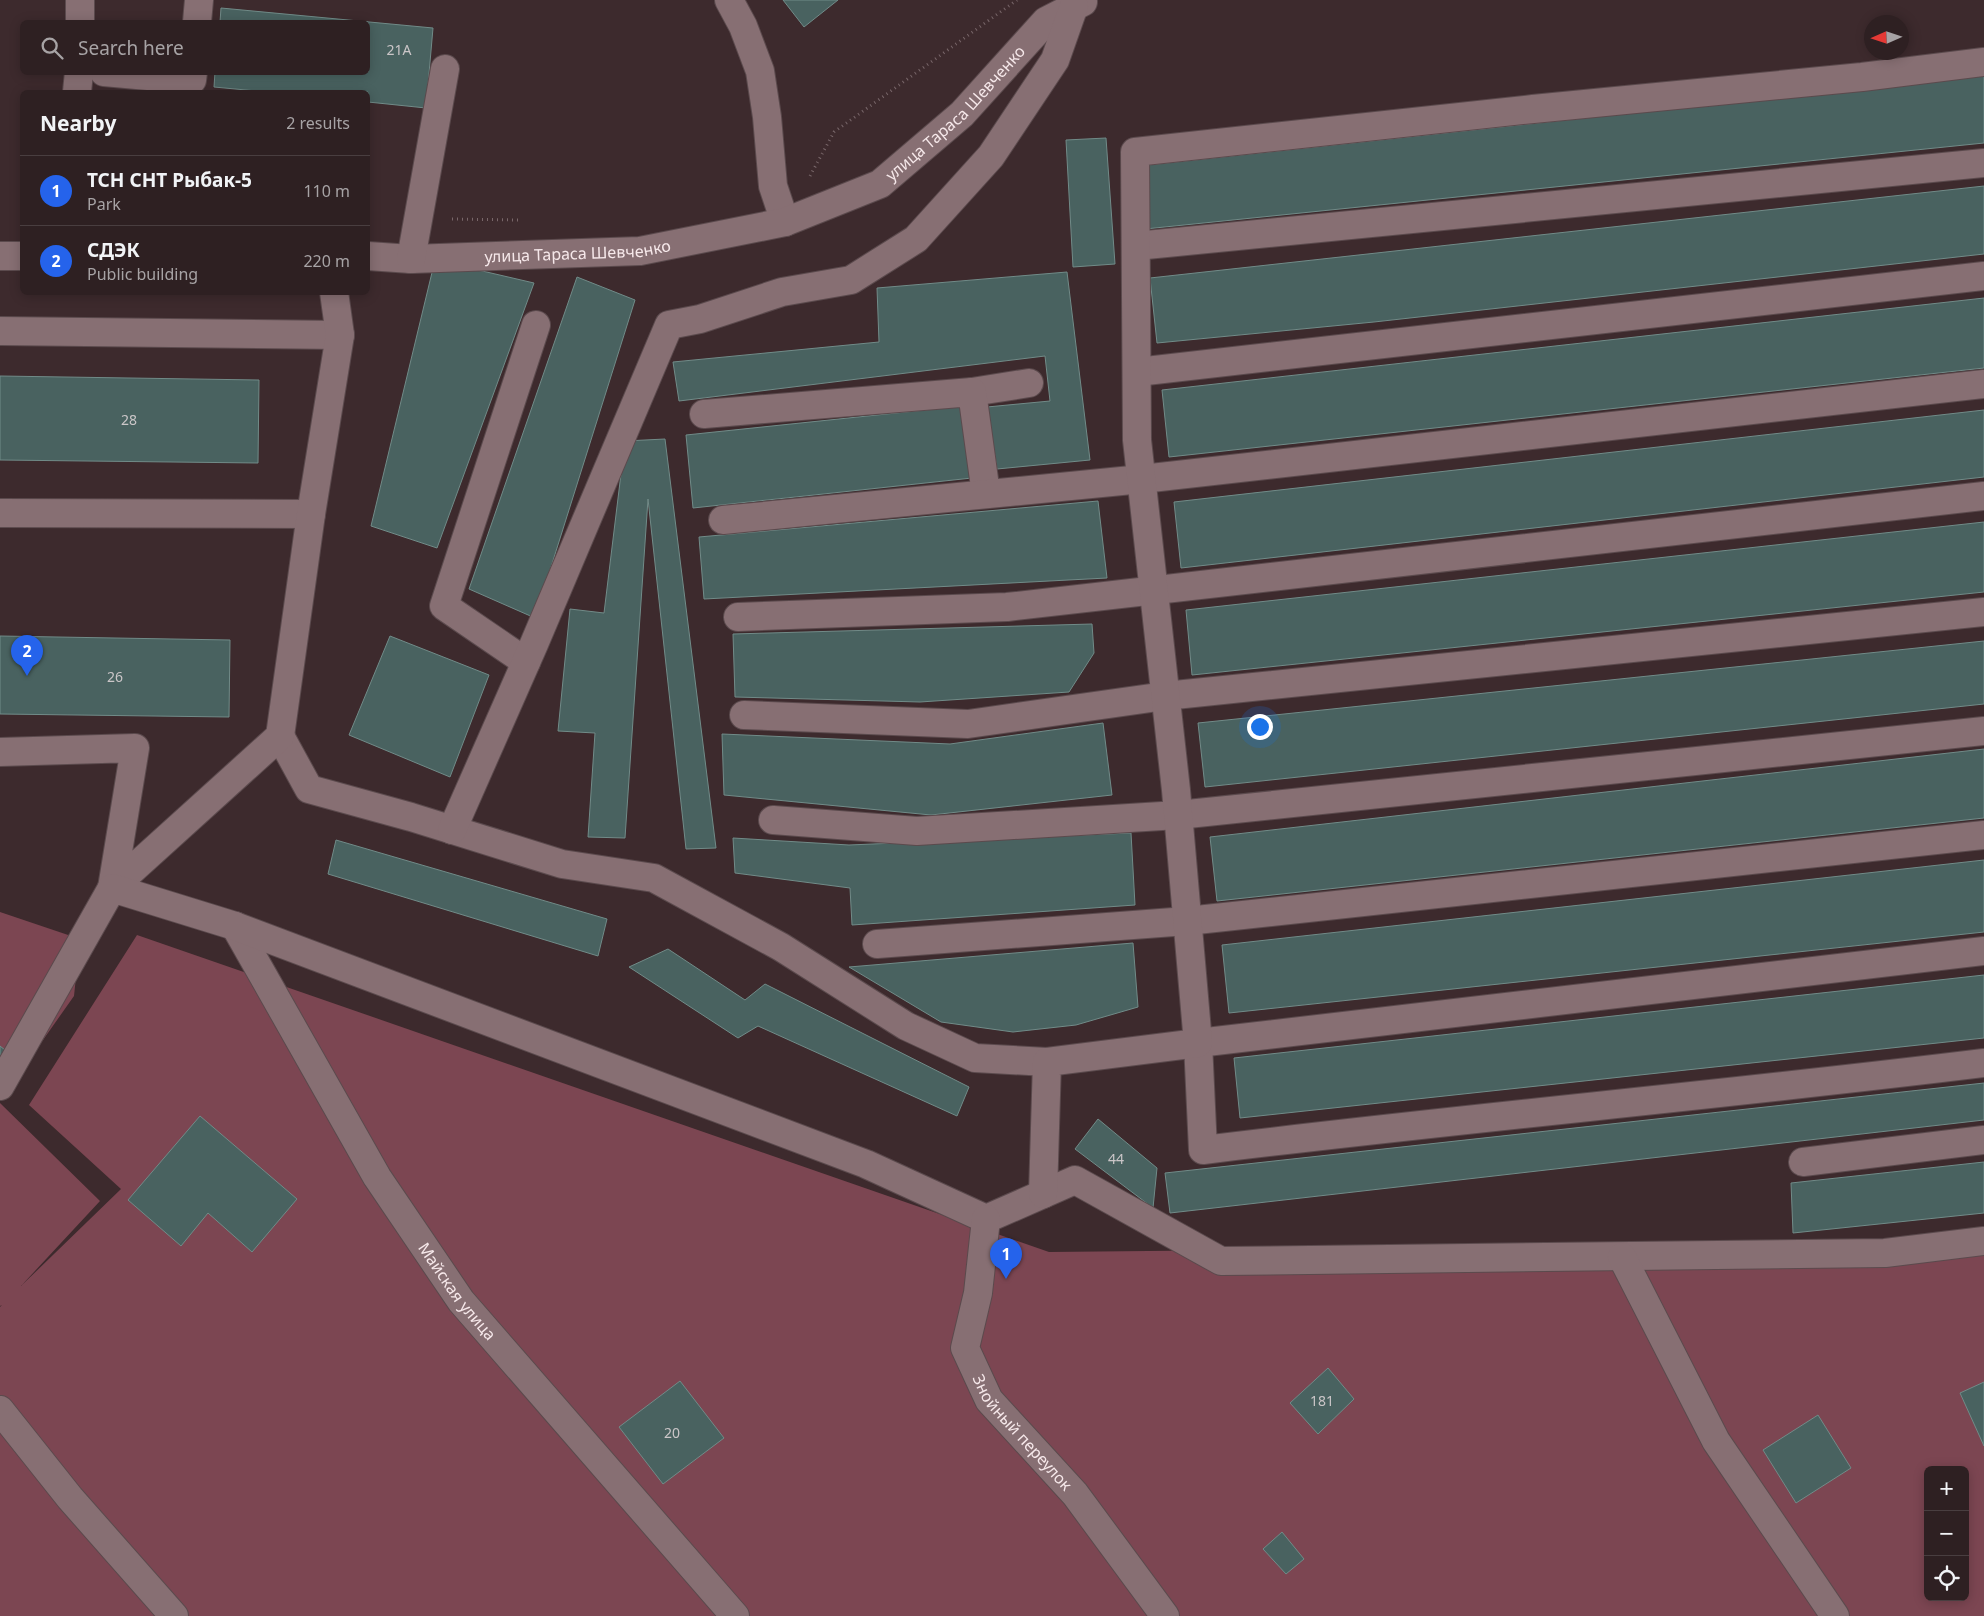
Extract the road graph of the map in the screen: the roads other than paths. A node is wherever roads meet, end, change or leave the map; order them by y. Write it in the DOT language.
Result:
graph roads {
  1 [pos="80,0"];
  2 [pos="199,0"];
  3 [pos="729,0"];
  4 [pos="1080,3"];
  5 [pos="80,20"];
  6 [pos="197,20"];
  7 [pos="1984,62"];
  8 [pos="445,69"];
  9 [pos="79,75"];
  10 [pos="137,75"];
  11 [pos="193,75"];
  12 [pos="77,90"];
  13 [pos="1984,163"];
  14 [pos="781,209"];
  15 [pos="1136,246"];
  16 [pos="0,256"];
  17 [pos="20,256"];
  18 [pos="370,256"];
  19 [pos="411,259"];
  20 [pos="1984,276"];
  21 [pos="334,295"];
  22 [pos="536,324"];
  23 [pos="0,331"];
  24 [pos="340,335"];
  25 [pos="1137,372"];
  26 [pos="1029,383"];
  27 [pos="1984,384"];
  28 [pos="972,392"];
  29 [pos="704,414"];
  30 [pos="1142,479"];
  31 [pos="986,494"];
  32 [pos="1984,496"];
  33 [pos="0,513"];
  34 [pos="311,514"];
  35 [pos="723,520"];
  36 [pos="1154,589"];
  37 [pos="1984,612"];
  38 [pos="738,617"];
  39 [pos="526,662"];
  40 [pos="1165,696"];
  41 [pos="744,715"];
  42 [pos="1984,731"];
  43 [pos="280,736"];
  44 [pos="0,752"];
  45 [pos="1178,815"];
  46 [pos="772,820"];
  47 [pos="452,830"];
  48 [pos="1984,835"];
  49 [pos="112,888"];
  50 [pos="1187,921"];
  51 [pos="235,926"];
  52 [pos="877,944"];
  53 [pos="1984,952"];
  54 [pos="1198,1043"];
  55 [pos="1047,1062"];
  56 [pos="1984,1063"];
  57 [pos="0,1086"];
  58 [pos="1984,1140"];
  59 [pos="1803,1162"];
  60 [pos="1043,1194"];
  61 [pos="986,1219"];
  62 [pos="1984,1241"];
  63 [pos="1622,1257"];
  64 [pos="0,1410"];
  65 [pos="174,1616"];
  66 [pos="735,1616"];
  67 [pos="1165,1616"];
  68 [pos="1836,1616"];
  1 -- 5 [label="street"];
  2 -- 6 [label="street"];
  3 -- 14 [label="street"];
  4 -- 14 [label="street, улица Тараса Шевченко"];
  4 -- 39 [label="street"];
  7 -- 15 [label="street"];
  8 -- 19 [label="street"];
  9 -- 12 [label="street"];
  10 -- 11 [label="street"];
  13 -- 15 [label="street"];
  14 -- 19 [label="street, улица Тараса Шевченко"];
  15 -- 25 [label="street"];
  16 -- 17 [label="street"];
  18 -- 19 [label="street, улица Тараса Шевченко"];
  20 -- 25 [label="street"];
  21 -- 24 [label="street"];
  22 -- 39 [label="street"];
  23 -- 24 [label="street"];
  24 -- 34 [label="street"];
  25 -- 30 [label="street"];
  26 -- 28 [label="street"];
  27 -- 30 [label="street"];
  28 -- 29 [label="street"];
  28 -- 31 [label="street"];
  30 -- 31 [label="street"];
  30 -- 36 [label="street"];
  31 -- 35 [label="street"];
  32 -- 36 [label="street"];
  33 -- 34 [label="street"];
  34 -- 43 [label="street"];
  36 -- 38 [label="street"];
  36 -- 40 [label="street"];
  37 -- 40 [label="street"];
  39 -- 47 [label="street"];
  40 -- 41 [label="street"];
  40 -- 45 [label="street"];
  42 -- 45 [label="street"];
  43 -- 47 [label="street"];
  43 -- 49 [label="street"];
  44 -- 49 [label="street"];
  45 -- 46 [label="street"];
  45 -- 50 [label="street"];
  47 -- 55 [label="street"];
  48 -- 50 [label="street"];
  49 -- 51 [label="street"];
  49 -- 57 [label="street"];
  50 -- 52 [label="street"];
  50 -- 54 [label="street"];
  51 -- 61 [label="street"];
  51 -- 66 [label="street, Майская улица"];
  53 -- 54 [label="street"];
  54 -- 55 [label="street"];
  54 -- 56 [label="street"];
  55 -- 60 [label="street"];
  58 -- 59 [label="street"];
  60 -- 61 [label="street"];
  60 -- 63 [label="street"];
  61 -- 67 [label="street, Знойный переулок"];
  62 -- 63 [label="street"];
  63 -- 68 [label="street"];
  64 -- 65 [label="street"];
}
